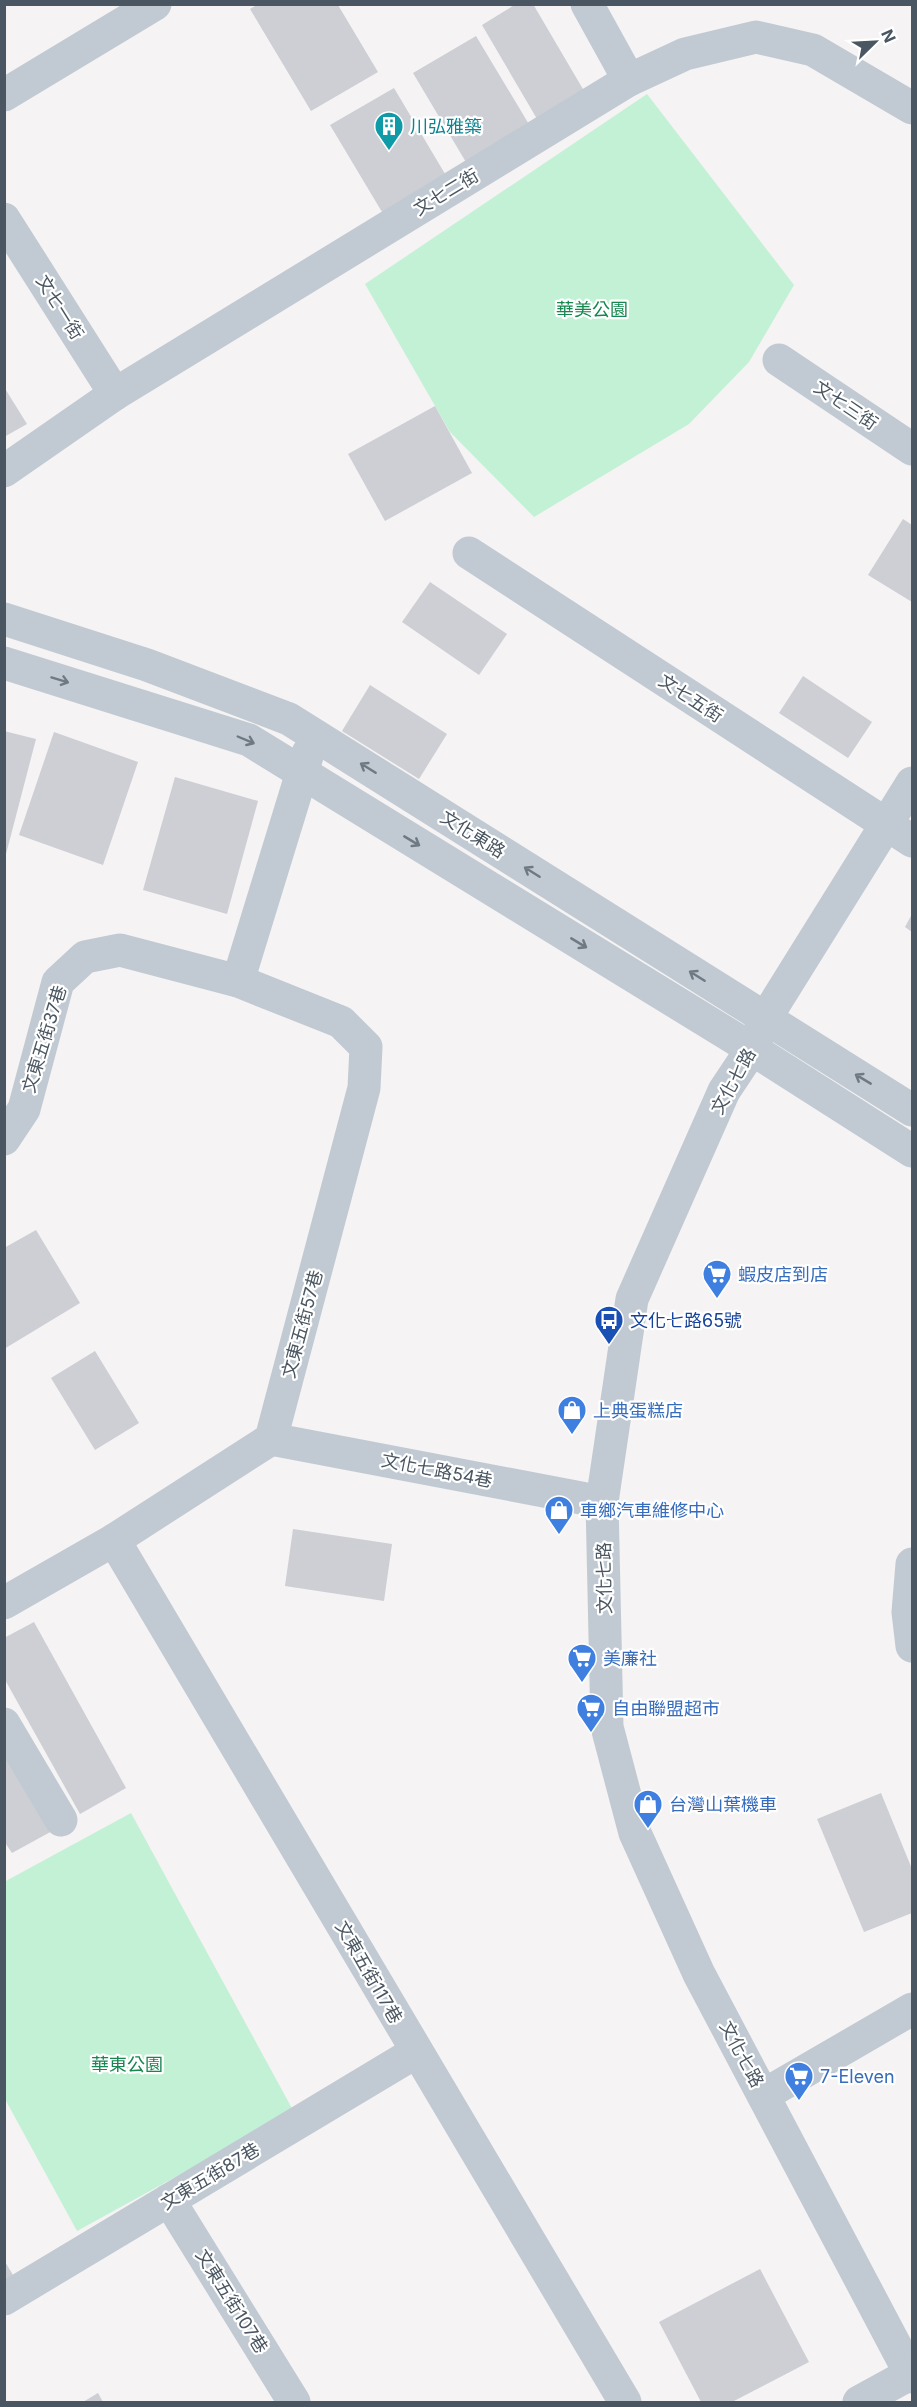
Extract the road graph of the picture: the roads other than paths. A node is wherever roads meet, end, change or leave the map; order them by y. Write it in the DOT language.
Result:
graph roads {
  1 [pos="155,4"];
  2 [pos="587,4"];
  3 [pos="629,80"];
  4 [pos="4,96"];
  5 [pos="912,108"];
  6 [pos="4,219"];
  7 [pos="779,360"];
  8 [pos="115,394"];
  9 [pos="912,450"];
  10 [pos="4,471"];
  11 [pos="469,553"];
  12 [pos="4,619"];
  13 [pos="4,663"];
  14 [pos="315,734"];
  15 [pos="301,772"];
  16 [pos="912,783"];
  17 [pos="900,833"];
  18 [pos="238,981"];
  19 [pos="765,1019"];
  20 [pos="752,1049"];
  21 [pos="912,1110"];
  22 [pos="4,1138"];
  23 [pos="912,1151"];
  24 [pos="272,1439"];
  25 [pos="602,1502"];
  26 [pos="114,1540"];
  27 [pos="912,1564"];
  28 [pos="4,1603"];
  29 [pos="912,1646"];
  30 [pos="4,1724"];
  31 [pos="61,1820"];
  32 [pos="912,2009"];
  33 [pos="416,2052"];
  34 [pos="764,2094"];
  35 [pos="169,2200"];
  36 [pos="4,2299"];
  37 [pos="912,2374"];
  38 [pos="294,2403"];
  39 [pos="626,2403"];
  40 [pos="859,2403"];
  1 -- 4 [label="street"];
  2 -- 3 [label="street"];
  3 -- 5 [label="street, 文七二街"];
  3 -- 8 [label="street, 文七二街"];
  6 -- 8 [label="street, 文七一街"];
  7 -- 9 [label="street, 文七三街"];
  8 -- 10 [label="street, 文七二街"];
  11 -- 17 [label="street, 文七五街"];
  12 -- 14 [label="street, 文化東路"];
  13 -- 15 [label="street, 文化東路, one-way"];
  14 -- 15 [label="street"];
  19 -- 14 [label="street, 文化東路, one-way"];
  15 -- 18 [label="street"];
  15 -- 20 [label="street, 文化東路, one-way"];
  16 -- 17 [label="street, 文化七路"];
  17 -- 19 [label="street, 文化七路"];
  18 -- 22 [label="street, 文東五街37巷"];
  18 -- 24 [label="street, 文東五街57巷"];
  19 -- 20 [label="street, 文化七路"];
  21 -- 19 [label="street, 文化東路, one-way"];
  20 -- 23 [label="street, 文化東路"];
  20 -- 25 [label="street, 文化七路"];
  24 -- 25 [label="street, 文化七路54巷"];
  24 -- 26 [label="street"];
  25 -- 34 [label="street, 文化七路"];
  26 -- 28 [label="street"];
  26 -- 33 [label="street, 文東五街117巷"];
  27 -- 29 [label="street"];
  30 -- 31 [label="street"];
  32 -- 34 [label="street"];
  33 -- 35 [label="street, 文東五街87巷"];
  33 -- 39 [label="street, 文東五街117巷"];
  34 -- 37 [label="street, 文化七路"];
  35 -- 36 [label="street, 文東五街87巷"];
  35 -- 38 [label="street, 文東五街107巷"];
  37 -- 40 [label="street"];
}
